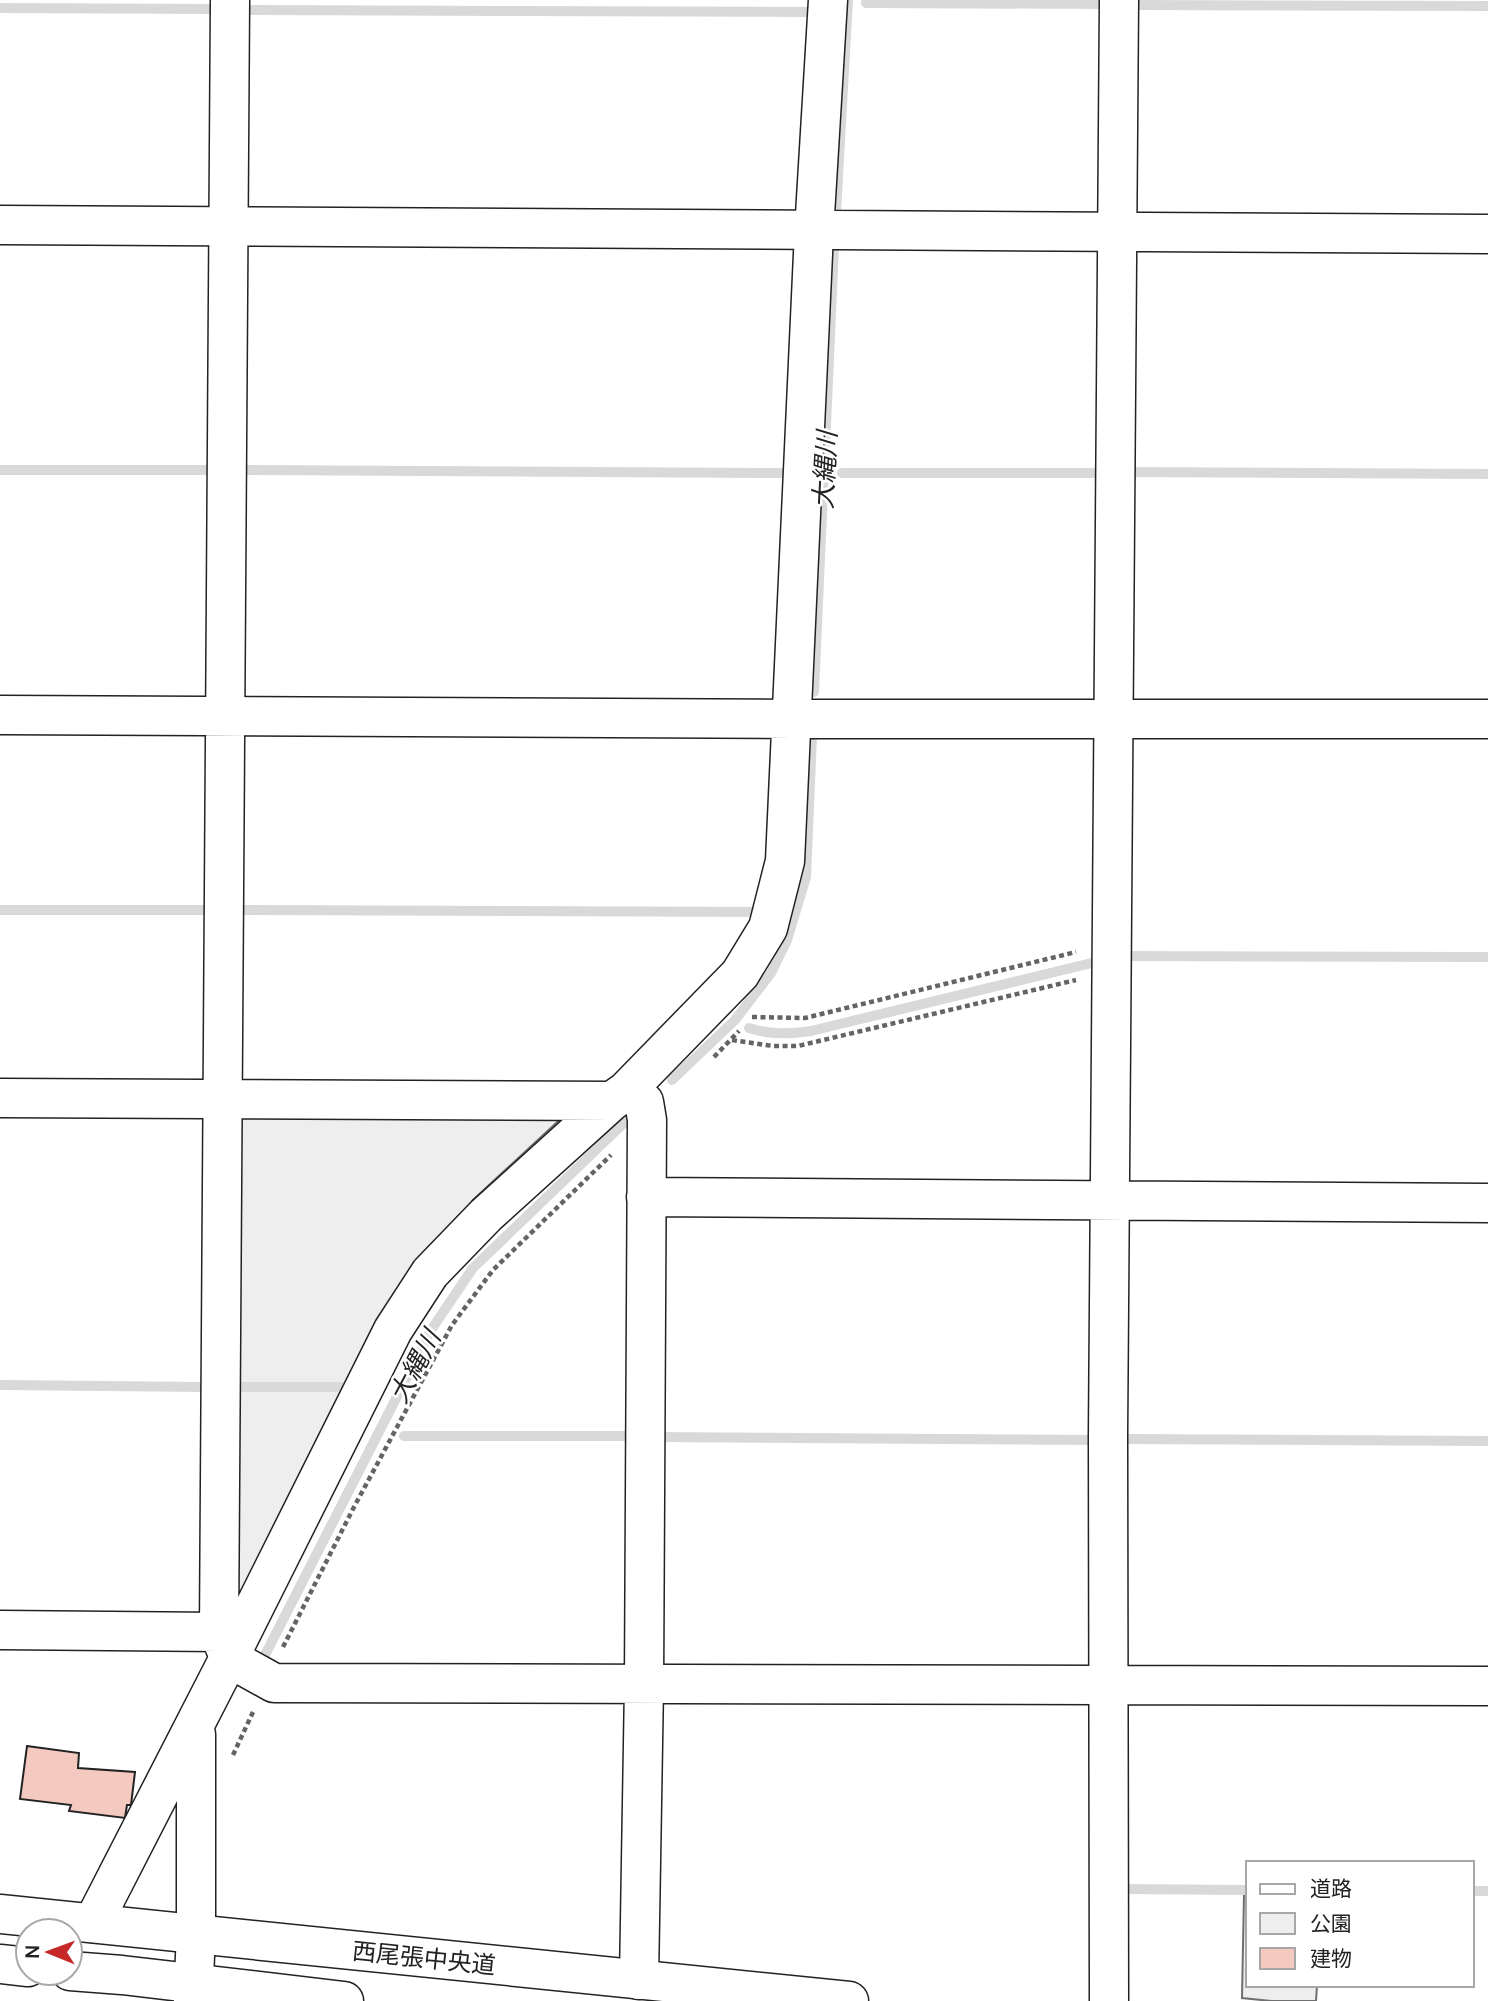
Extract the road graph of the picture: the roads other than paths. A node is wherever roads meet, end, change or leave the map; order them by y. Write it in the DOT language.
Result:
graph roads {
  1 [pos="230,0"];
  2 [pos="828,0"];
  3 [pos="1119,0"];
  4 [pos="0,225"];
  5 [pos="228,225"];
  6 [pos="814,232"];
  7 [pos="1117,233"];
  8 [pos="1488,234"];
  9 [pos="0,715"];
  10 [pos="225,716"];
  11 [pos="792,719"];
  12 [pos="1113,719"];
  13 [pos="1488,719"];
  14 [pos="619,1096"];
  15 [pos="0,1098"];
  16 [pos="221,1100"];
  17 [pos="646,1197"];
  18 [pos="1110,1201"];
  19 [pos="1488,1203"];
  20 [pos="0,1630"];
  21 [pos="224,1645"];
  22 [pos="1109,1684"];
  23 [pos="644,1685"];
  24 [pos="1488,1686"];
  25 [pos="196,1724"];
  26 [pos="0,1913"];
  27 [pos="93,1923"];
  28 [pos="195,1933"];
  29 [pos="84,1973"];
  30 [pos="639,1980"];
  31 [pos="193,1993"];
  32 [pos="344,2001"];
  33 [pos="849,2001"];
  34 [pos="1109,2001"];
  1 -- 5 [label="street"];
  2 -- 6 [label="street"];
  3 -- 7 [label="street"];
  4 -- 5 [label="street"];
  5 -- 6 [label="street"];
  5 -- 10 [label="street"];
  6 -- 7 [label="street"];
  6 -- 11 [label="street"];
  7 -- 8 [label="street"];
  7 -- 12 [label="street"];
  9 -- 10 [label="street"];
  10 -- 11 [label="street"];
  10 -- 16 [label="street"];
  11 -- 12 [label="street"];
  11 -- 14 [label="street"];
  12 -- 13 [label="street"];
  12 -- 18 [label="street"];
  14 -- 16 [label="street"];
  14 -- 17 [label="street"];
  14 -- 21 [label="street"];
  15 -- 16 [label="street"];
  16 -- 21 [label="street"];
  17 -- 18 [label="street"];
  17 -- 23 [label="street"];
  18 -- 19 [label="street"];
  18 -- 22 [label="street"];
  20 -- 21 [label="street"];
  21 -- 23 [label="street"];
  21 -- 25 [label="street"];
  22 -- 23 [label="street"];
  22 -- 24 [label="street"];
  22 -- 34 [label="street"];
  23 -- 30 [label="street"];
  25 -- 27 [label="street"];
  25 -- 28 [label="street"];
  26 -- 27 [label="street, 西尾張中央道"];
  27 -- 28 [label="street, 西尾張中央道"];
  28 -- 30 [label="street, 西尾張中央道"];
  28 -- 31 [label="street"];
  29 -- 31 [label="street"];
  30 -- 33 [label="street, 西尾張中央道"];
  31 -- 32 [label="street"];
}
